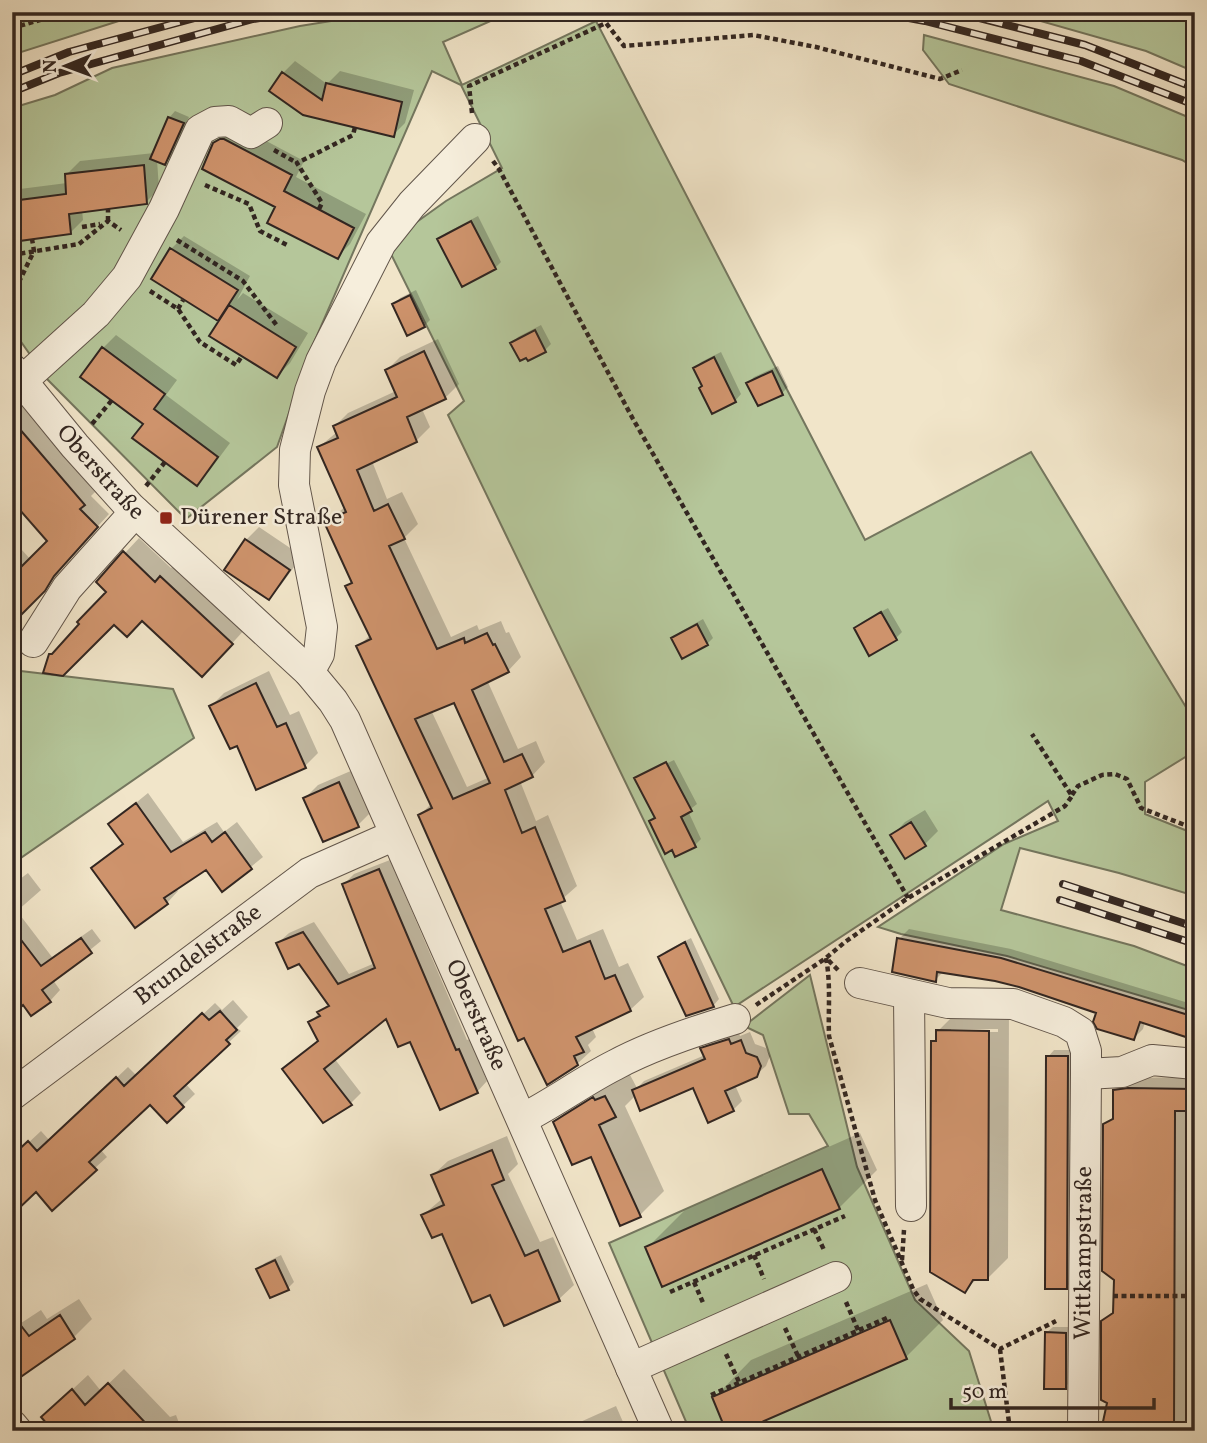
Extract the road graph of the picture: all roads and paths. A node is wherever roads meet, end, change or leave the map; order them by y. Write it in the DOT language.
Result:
graph roads {
  1 [pos="68,12"];
  2 [pos="1166,12"];
  3 [pos="1195,20"];
  4 [pos="12,28"];
  5 [pos="962,70"];
  6 [pos="267,122"];
  7 [pos="355,127"];
  8 [pos="475,139"];
  9 [pos="181,174"];
  10 [pos="108,209"];
  11 [pos="318,209"];
  12 [pos="107,221"];
  13 [pos="101,224"];
  14 [pos="82,227"];
  15 [pos="150,236"];
  16 [pos="32,239"];
  17 [pos="287,245"];
  18 [pos="34,251"];
  19 [pos="12,255"];
  20 [pos="127,277"];
  21 [pos="15,290"];
  22 [pos="183,300"];
  23 [pos="178,309"];
  24 [pos="278,327"];
  25 [pos="242,356"];
  26 [pos="17,375"];
  27 [pos="135,512"];
  28 [pos="33,642"];
  29 [pos="309,672"];
  30 [pos="1031,734"];
  31 [pos="1072,796"];
  32 [pos="1195,829"];
  33 [pos="395,835"];
  34 [pos="908,898"];
  35 [pos="860,983"];
  36 [pos="909,995"];
  37 [pos="735,1019"];
  38 [pos="1195,1064"];
  39 [pos="1086,1074"];
  40 [pos="12,1095"];
  41 [pos="522,1119"];
  42 [pos="911,1206"];
  43 [pos="845,1216"];
  44 [pos="836,1277"];
  45 [pos="670,1292"];
  46 [pos="1195,1296"];
  47 [pos="1083,1306"];
  48 [pos="889,1317"];
  49 [pos="1000,1349"];
  50 [pos="631,1367"];
  51 [pos="711,1395"];
  52 [pos="12,1425"];
  53 [pos="17,1431"];
  54 [pos="659,1431"];
  55 [pos="1010,1431"];
  56 [pos="1083,1431"];
  1 -- 4 [label="path"];
  2 -- 3 [label="path"];
  5 -- 8 [label="path"];
  6 -- 9 [label="street, Oberstraße"];
  7 -- 11 [label="path"];
  8 -- 29 [label="street"];
  8 -- 34 [label="path"];
  9 -- 15 [label="street, Oberstraße"];
  9 -- 17 [label="path"];
  10 -- 12 [label="path"];
  12 -- 13 [label="path"];
  12 -- 15 [label="path"];
  13 -- 14 [label="path"];
  13 -- 18 [label="path"];
  15 -- 20 [label="street, Oberstraße"];
  15 -- 24 [label="path"];
  16 -- 18 [label="path"];
  18 -- 19 [label="path"];
  18 -- 21 [label="path"];
  20 -- 23 [label="path"];
  20 -- 26 [label="street, Oberstraße"];
  22 -- 23 [label="path"];
  23 -- 25 [label="path"];
  26 -- 27 [label="street, Oberstraße"];
  27 -- 28 [label="street"];
  27 -- 29 [label="street, Oberstraße"];
  29 -- 33 [label="street, Oberstraße"];
  30 -- 31 [label="path"];
  31 -- 32 [label="path"];
  31 -- 34 [label="path"];
  33 -- 40 [label="street, Brundelstraße"];
  33 -- 41 [label="street, Oberstraße"];
  34 -- 37 [label="path"];
  35 -- 36 [label="street, Wittkampstraße"];
  36 -- 39 [label="street, Wittkampstraße"];
  36 -- 42 [label="street"];
  37 -- 41 [label="street"];
  38 -- 39 [label="street"];
  39 -- 47 [label="street, Wittkampstraße"];
  41 -- 50 [label="street, Oberstraße"];
  43 -- 45 [label="path"];
  44 -- 50 [label="street"];
  46 -- 47 [label="path"];
  47 -- 56 [label="street, Wittkampstraße"];
  48 -- 51 [label="path"];
  49 -- 55 [label="path"];
  50 -- 54 [label="street, Oberstraße"];
  52 -- 53 [label="street"];
}
